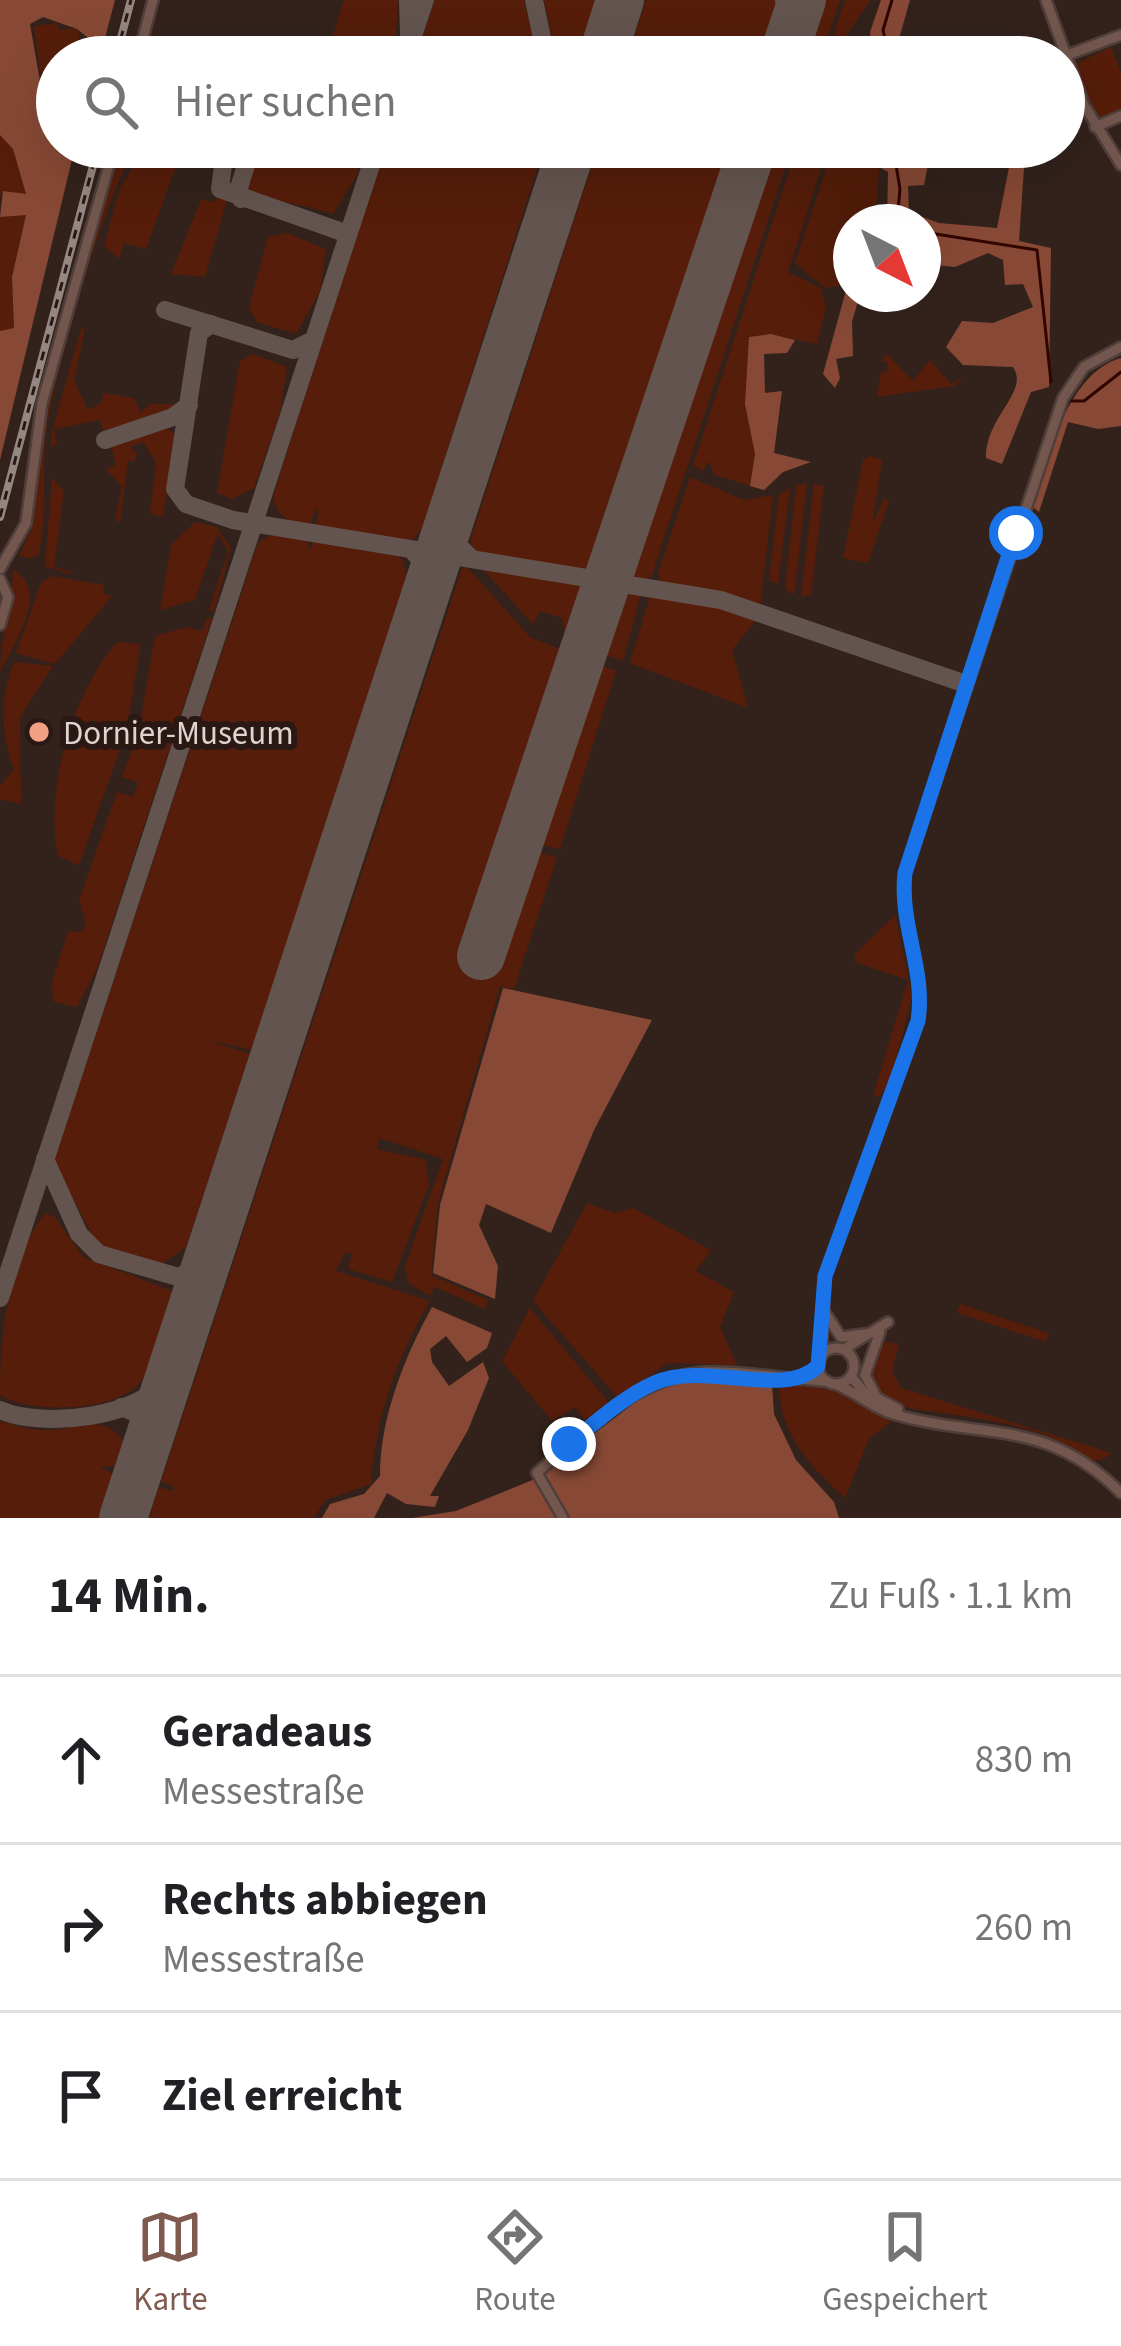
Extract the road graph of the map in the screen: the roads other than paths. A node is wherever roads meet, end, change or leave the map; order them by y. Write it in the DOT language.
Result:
graph roads {
  1 [pos="153,0"];
  2 [pos="1046,0"];
  3 [pos="1121,35"];
  4 [pos="144,36"];
  5 [pos="1058,36"];
  6 [pos="1085,48"];
  7 [pos="1085,103"];
  8 [pos="1121,116"];
  9 [pos="1095,127"];
  10 [pos="1121,165"];
  11 [pos="108,168"];
  12 [pos="1121,347"];
  13 [pos="0,569"];
  14 [pos="0,579"];
  15 [pos="0,625"];
  16 [pos="821,1293"];
  17 [pos="888,1322"];
  18 [pos="821,1324"];
  19 [pos="880,1332"];
  20 [pos="842,1348"];
  21 [pos="819,1362"];
  22 [pos="853,1370"];
  23 [pos="804,1380"];
  24 [pos="831,1382"];
  25 [pos="880,1408"];
  26 [pos="997,1428"];
  27 [pos="1121,1493"];
  28 [pos="563,1518"];
  1 -- 4 [label="street"];
  2 -- 5 [label="street"];
  3 -- 6 [label="street"];
  7 -- 9 [label="street"];
  8 -- 9 [label="street"];
  9 -- 10 [label="street"];
  11 -- 13 [label="street"];
  12 -- 16 [label="street"];
  14 -- 15 [label="street"];
  16 -- 18 [label="street"];
  16 -- 19 [label="street"];
  17 -- 19 [label="street"];
  18 -- 20 [label="street"];
  18 -- 21 [label="street"];
  19 -- 20 [label="street"];
  19 -- 22 [label="street"];
  19 -- 26 [label="street"];
  20 -- 21 [label="street"];
  20 -- 22 [label="street"];
  21 -- 23 [label="street"];
  21 -- 24 [label="street"];
  22 -- 24 [label="street"];
  22 -- 25 [label="street"];
  23 -- 24 [label="street"];
  23 -- 28 [label="street"];
  24 -- 25 [label="street"];
  25 -- 26 [label="street"];
  26 -- 27 [label="street"];
}
